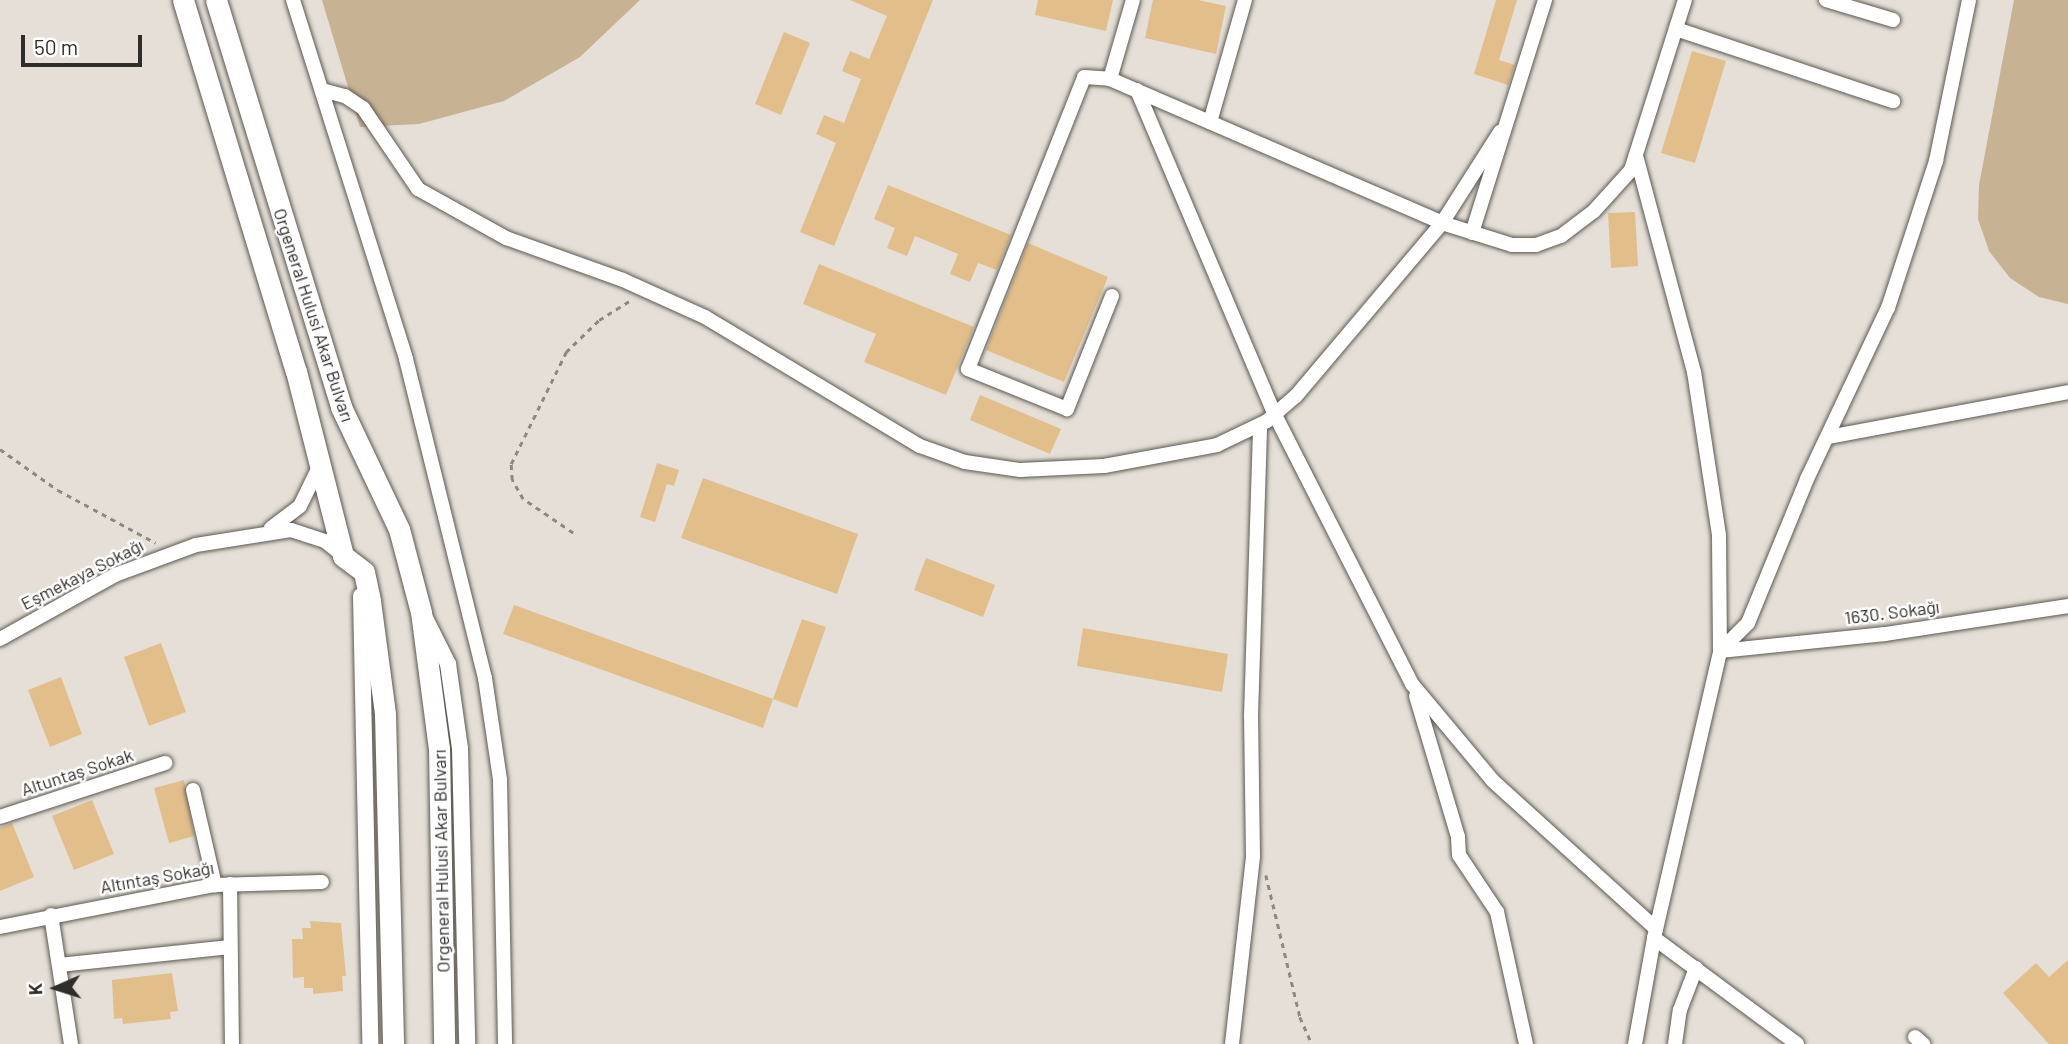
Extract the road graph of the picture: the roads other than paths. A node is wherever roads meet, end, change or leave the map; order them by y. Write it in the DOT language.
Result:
graph roads {
  1 [pos="183,0"];
  2 [pos="216,0"];
  3 [pos="293,0"];
  4 [pos="1133,0"];
  5 [pos="1245,0"];
  6 [pos="1545,0"];
  7 [pos="1685,0"];
  8 [pos="1826,0"];
  9 [pos="1969,0"];
  10 [pos="1893,19"];
  11 [pos="1676,29"];
  12 [pos="1110,79"];
  13 [pos="322,90"];
  14 [pos="1137,90"];
  15 [pos="1893,101"];
  16 [pos="1210,122"];
  17 [pos="1500,132"];
  18 [pos="1637,159"];
  19 [pos="1443,223"];
  20 [pos="1472,233"];
  21 [pos="1112,296"];
  22 [pos="2068,392"];
  23 [pos="1275,415"];
  24 [pos="1260,425"];
  25 [pos="1828,437"];
  26 [pos="320,459"];
  27 [pos="267,531"];
  28 [pos="343,556"];
  29 [pos="364,572"];
  30 [pos="2068,606"];
  31 [pos="421,612"];
  32 [pos="0,639"];
  33 [pos="1720,651"];
  34 [pos="1412,684"];
  35 [pos="165,763"];
  36 [pos="193,790"];
  37 [pos="0,817"];
  38 [pos="322,882"];
  39 [pos="223,884"];
  40 [pos="51,915"];
  41 [pos="0,927"];
  42 [pos="1655,933"];
  43 [pos="230,947"];
  44 [pos="59,965"];
  45 [pos="1696,968"];
  46 [pos="71,1044"];
  47 [pos="232,1044"];
  48 [pos="370,1044"];
  49 [pos="393,1044"];
  50 [pos="444,1044"];
  51 [pos="467,1044"];
  52 [pos="505,1044"];
  53 [pos="1232,1044"];
  54 [pos="1526,1044"];
  55 [pos="1635,1044"];
  56 [pos="1675,1044"];
  57 [pos="1797,1044"];
  1 -- 26 [label="main road, Orgeneral Hulusi Akar Bulvarı"];
  2 -- 31 [label="main road, Orgeneral Hulusi Akar Bulvarı"];
  3 -- 13 [label="street"];
  4 -- 12 [label="street"];
  5 -- 16 [label="street"];
  6 -- 17 [label="street"];
  7 -- 11 [label="street"];
  8 -- 10 [label="street"];
  9 -- 25 [label="street"];
  11 -- 15 [label="street"];
  11 -- 18 [label="street"];
  12 -- 14 [label="street"];
  12 -- 21 [label="street"];
  13 -- 24 [label="street"];
  13 -- 52 [label="street"];
  14 -- 16 [label="street"];
  14 -- 23 [label="street"];
  16 -- 19 [label="street"];
  17 -- 19 [label="street"];
  17 -- 20 [label="street"];
  18 -- 20 [label="street"];
  18 -- 33 [label="street"];
  19 -- 20 [label="street"];
  19 -- 23 [label="street"];
  22 -- 25 [label="street"];
  23 -- 24 [label="street"];
  23 -- 34 [label="street"];
  24 -- 53 [label="street"];
  25 -- 33 [label="street"];
  26 -- 27 [label="street"];
  26 -- 28 [label="main road, Orgeneral Hulusi Akar Bulvarı"];
  27 -- 28 [label="street"];
  27 -- 32 [label="street, Eşmekaya Sokağı"];
  28 -- 29 [label="main road"];
  29 -- 48 [label="street"];
  29 -- 49 [label="main road"];
  30 -- 33 [label="street, 1630. Sokağı"];
  31 -- 50 [label="main road, Orgeneral Hulusi Akar Bulvarı"];
  31 -- 51 [label="street"];
  33 -- 42 [label="street"];
  34 -- 42 [label="street"];
  34 -- 54 [label="street"];
  35 -- 37 [label="street, Altuntaş Sokak"];
  36 -- 39 [label="street"];
  38 -- 39 [label="street, Altıntaş Sokağı"];
  39 -- 40 [label="street, Altıntaş Sokağı"];
  39 -- 43 [label="street"];
  40 -- 41 [label="street, Altıntaş Sokağı"];
  40 -- 44 [label="street"];
  42 -- 45 [label="street"];
  42 -- 55 [label="street"];
  43 -- 44 [label="street"];
  43 -- 47 [label="street"];
  44 -- 46 [label="street"];
  45 -- 56 [label="street"];
  45 -- 57 [label="street"];
}
